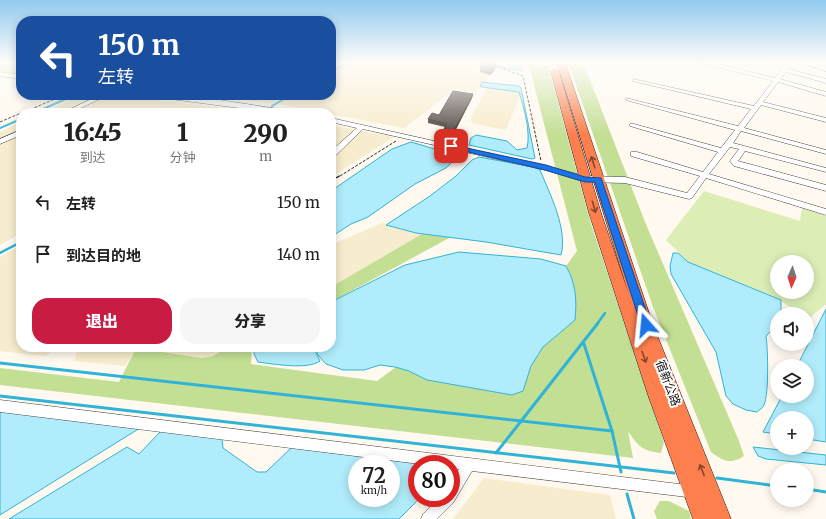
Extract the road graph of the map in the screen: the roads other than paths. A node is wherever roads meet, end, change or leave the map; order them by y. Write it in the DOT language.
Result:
graph roads {
  1 [pos="560,86"];
  2 [pos="567,86"];
  3 [pos="664,86"];
  4 [pos="772,86"];
  5 [pos="799,86"];
  6 [pos="826,94"];
  7 [pos="628,99"];
  8 [pos="94,100"];
  9 [pos="196,100"];
  10 [pos="757,106"];
  11 [pos="76,108"];
  12 [pos="259,108"];
  13 [pos="826,120"];
  14 [pos="336,121"];
  15 [pos="632,125"];
  16 [pos="362,127"];
  17 [pos="740,129"];
  18 [pos="16,134"];
  19 [pos="0,142"];
  20 [pos="728,144"];
  21 [pos="743,148"];
  22 [pos="336,150"];
  23 [pos="723,151"];
  24 [pos="826,152"];
  25 [pos="634,154"];
  26 [pos="826,170"];
  27 [pos="704,176"];
  28 [pos="592,179"];
  29 [pos="826,188"];
  30 [pos="826,212"];
  31 [pos="0,406"];
  32 [pos="469,464"];
  33 [pos="460,478"];
  34 [pos="692,491"];
  35 [pos="712,496"];
  36 [pos="439,507"];
  37 [pos="428,519"];
  38 [pos="703,519"];
  39 [pos="721,519"];
  1 -- 28 [label="highway, 宿新公路"];
  28 -- 2 [label="highway, 宿新公路, one-way"];
  3 -- 10 [label="street"];
  4 -- 10 [label="street"];
  5 -- 6 [label="street"];
  7 -- 17 [label="street"];
  8 -- 11 [label="street"];
  9 -- 12 [label="street"];
  10 -- 13 [label="street"];
  10 -- 17 [label="street"];
  14 -- 16 [label="street"];
  15 -- 23 [label="street"];
  16 -- 22 [label="street"];
  16 -- 28 [label="street"];
  17 -- 20 [label="street"];
  17 -- 24 [label="street"];
  18 -- 19 [label="street"];
  20 -- 21 [label="street"];
  20 -- 23 [label="street"];
  21 -- 26 [label="street"];
  21 -- 29 [label="street"];
  23 -- 27 [label="street"];
  25 -- 27 [label="street"];
  27 -- 28 [label="street"];
  27 -- 30 [label="street"];
  28 -- 34 [label="highway, 宿新公路, one-way"];
  35 -- 28 [label="highway, 宿新公路, one-way"];
  31 -- 32 [label="street"];
  32 -- 33 [label="street"];
  32 -- 34 [label="street"];
  34 -- 35 [label="street"];
  34 -- 38 [label="highway, 宿新公路"];
  35 -- 39 [label="highway, 宿新公路"];
  36 -- 37 [label="street"];
}
